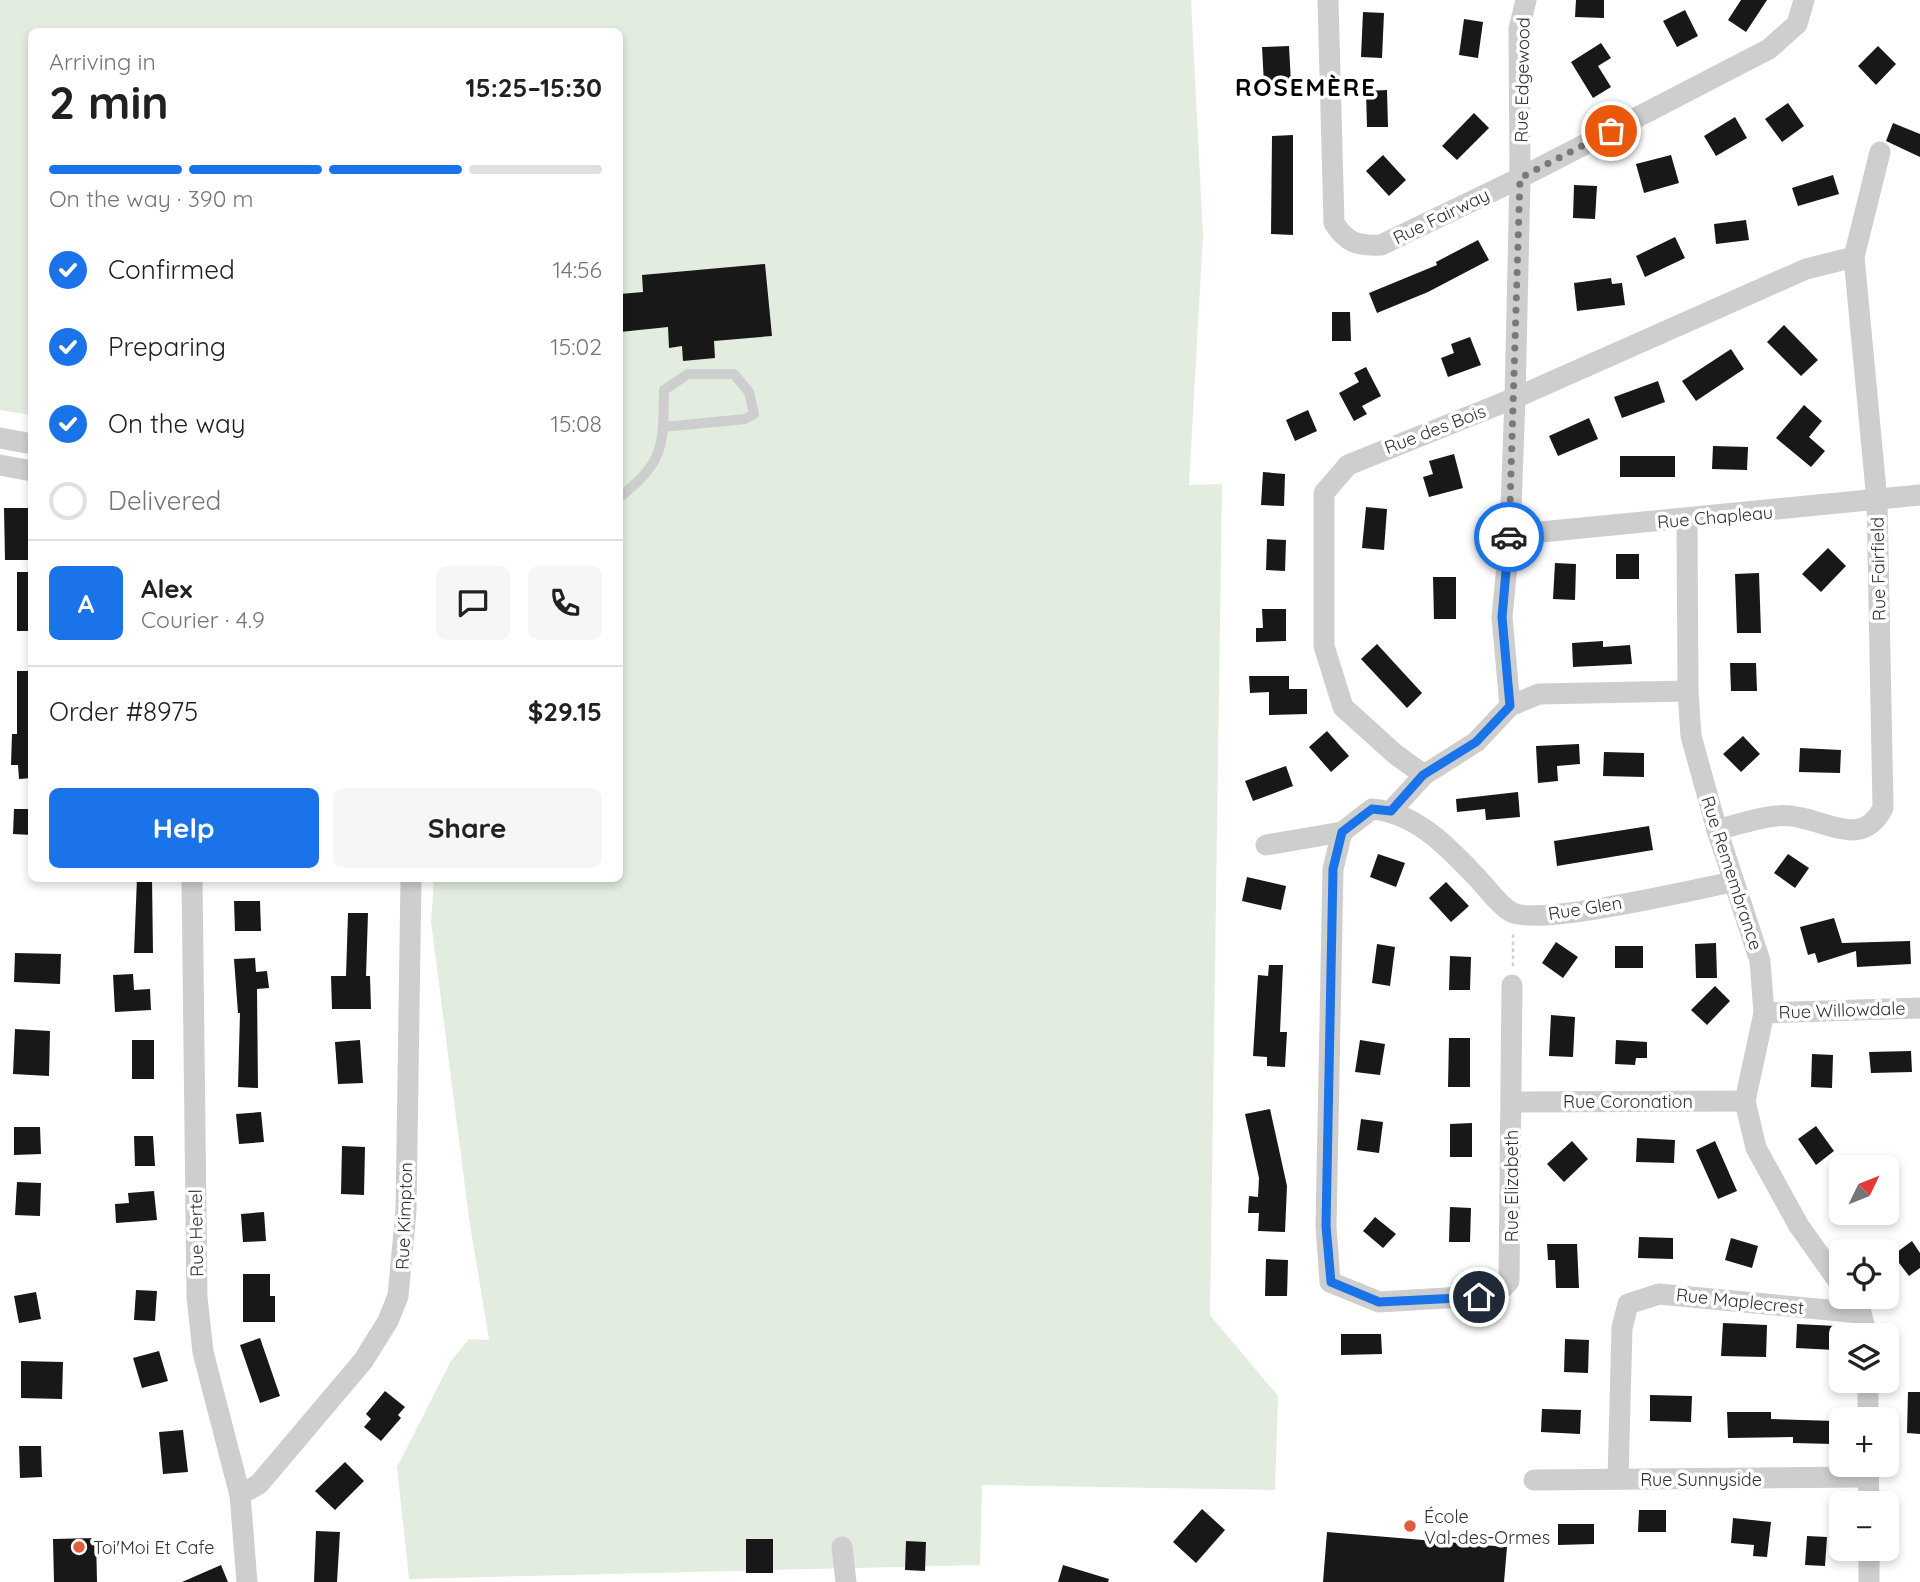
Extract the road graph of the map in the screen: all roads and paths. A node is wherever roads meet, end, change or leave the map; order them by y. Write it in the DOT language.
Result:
graph roads {
  1 [pos="1328,0"];
  2 [pos="1526,0"];
  3 [pos="1804,0"];
  4 [pos="1880,152"];
  5 [pos="1520,178"];
  6 [pos="1854,257"];
  7 [pos="1515,398"];
  8 [pos="663,427"];
  9 [pos="0,438"];
  10 [pos="28,443"];
  11 [pos="0,465"];
  12 [pos="28,470"];
  13 [pos="623,494"];
  14 [pos="1920,495"];
  15 [pos="1877,501"];
  16 [pos="1687,520"];
  17 [pos="1510,535"];
  18 [pos="1688,691"];
  19 [pos="1510,706"];
  20 [pos="1423,775"];
  21 [pos="1391,811"];
  22 [pos="1717,830"];
  23 [pos="1342,832"];
  24 [pos="1266,845"];
  25 [pos="192,882"];
  26 [pos="411,882"];
  27 [pos="1733,882"];
  28 [pos="1513,913"];
  29 [pos="1512,985"];
  30 [pos="1920,1008"];
  31 [pos="1764,1013"];
  32 [pos="1745,1101"];
  33 [pos="1511,1102"];
  34 [pos="1829,1268"];
  35 [pos="1829,1304"];
  36 [pos="1829,1472"];
  37 [pos="1618,1479"];
  38 [pos="1534,1480"];
  39 [pos="240,1495"];
  40 [pos="842,1547"];
  41 [pos="1869,1561"];
  42 [pos="247,1582"];
  43 [pos="846,1582"];
  44 [pos="1869,1582"];
  1 -- 5 [label="street, Rue Fairway"];
  2 -- 5 [label="street, Rue Edgewood"];
  3 -- 5 [label="street, Rue Fairway"];
  4 -- 6 [label="street, Rue Fairfield"];
  5 -- 7 [label="street, Rue Edgewood"];
  6 -- 7 [label="street, Rue des Bois"];
  6 -- 15 [label="street, Rue Fairfield"];
  7 -- 17 [label="street, Rue Edgewood"];
  7 -- 20 [label="street, Rue des Bois"];
  8 -- 8 [label="lane"];
  8 -- 13 [label="lane"];
  9 -- 10 [label="street"];
  11 -- 12 [label="street"];
  14 -- 15 [label="street, Rue Chapleau"];
  15 -- 16 [label="street, Rue Chapleau"];
  15 -- 22 [label="street, Rue Fairfield"];
  16 -- 17 [label="street, Rue Chapleau"];
  16 -- 18 [label="street, Rue Remembrance"];
  17 -- 19 [label="street, Rue Edgewood"];
  18 -- 19 [label="street"];
  18 -- 22 [label="street, Rue Remembrance"];
  19 -- 20 [label="street"];
  20 -- 21 [label="street"];
  21 -- 23 [label="street"];
  21 -- 28 [label="street"];
  22 -- 27 [label="street, Rue Remembrance"];
  23 -- 24 [label="street"];
  23 -- 33 [label="street, Rue Elizabeth"];
  25 -- 39 [label="street, Rue Hertel"];
  26 -- 39 [label="street, Rue Kimpton"];
  27 -- 28 [label="street, Rue Glen"];
  27 -- 31 [label="street, Rue Remembrance"];
  28 -- 29 [label="path"];
  29 -- 33 [label="street, Rue Elizabeth"];
  30 -- 31 [label="street, Rue Willowdale"];
  31 -- 32 [label="street, Rue Remembrance"];
  32 -- 33 [label="street, Rue Coronation"];
  32 -- 34 [label="street, Rue Remembrance"];
  35 -- 37 [label="street, Rue Maplecrest"];
  36 -- 37 [label="street, Rue Sunnyside"];
  37 -- 38 [label="street, Rue Sunnyside"];
  39 -- 42 [label="street, Rue Hertel"];
  40 -- 43 [label="street"];
  41 -- 44 [label="street"];
}
